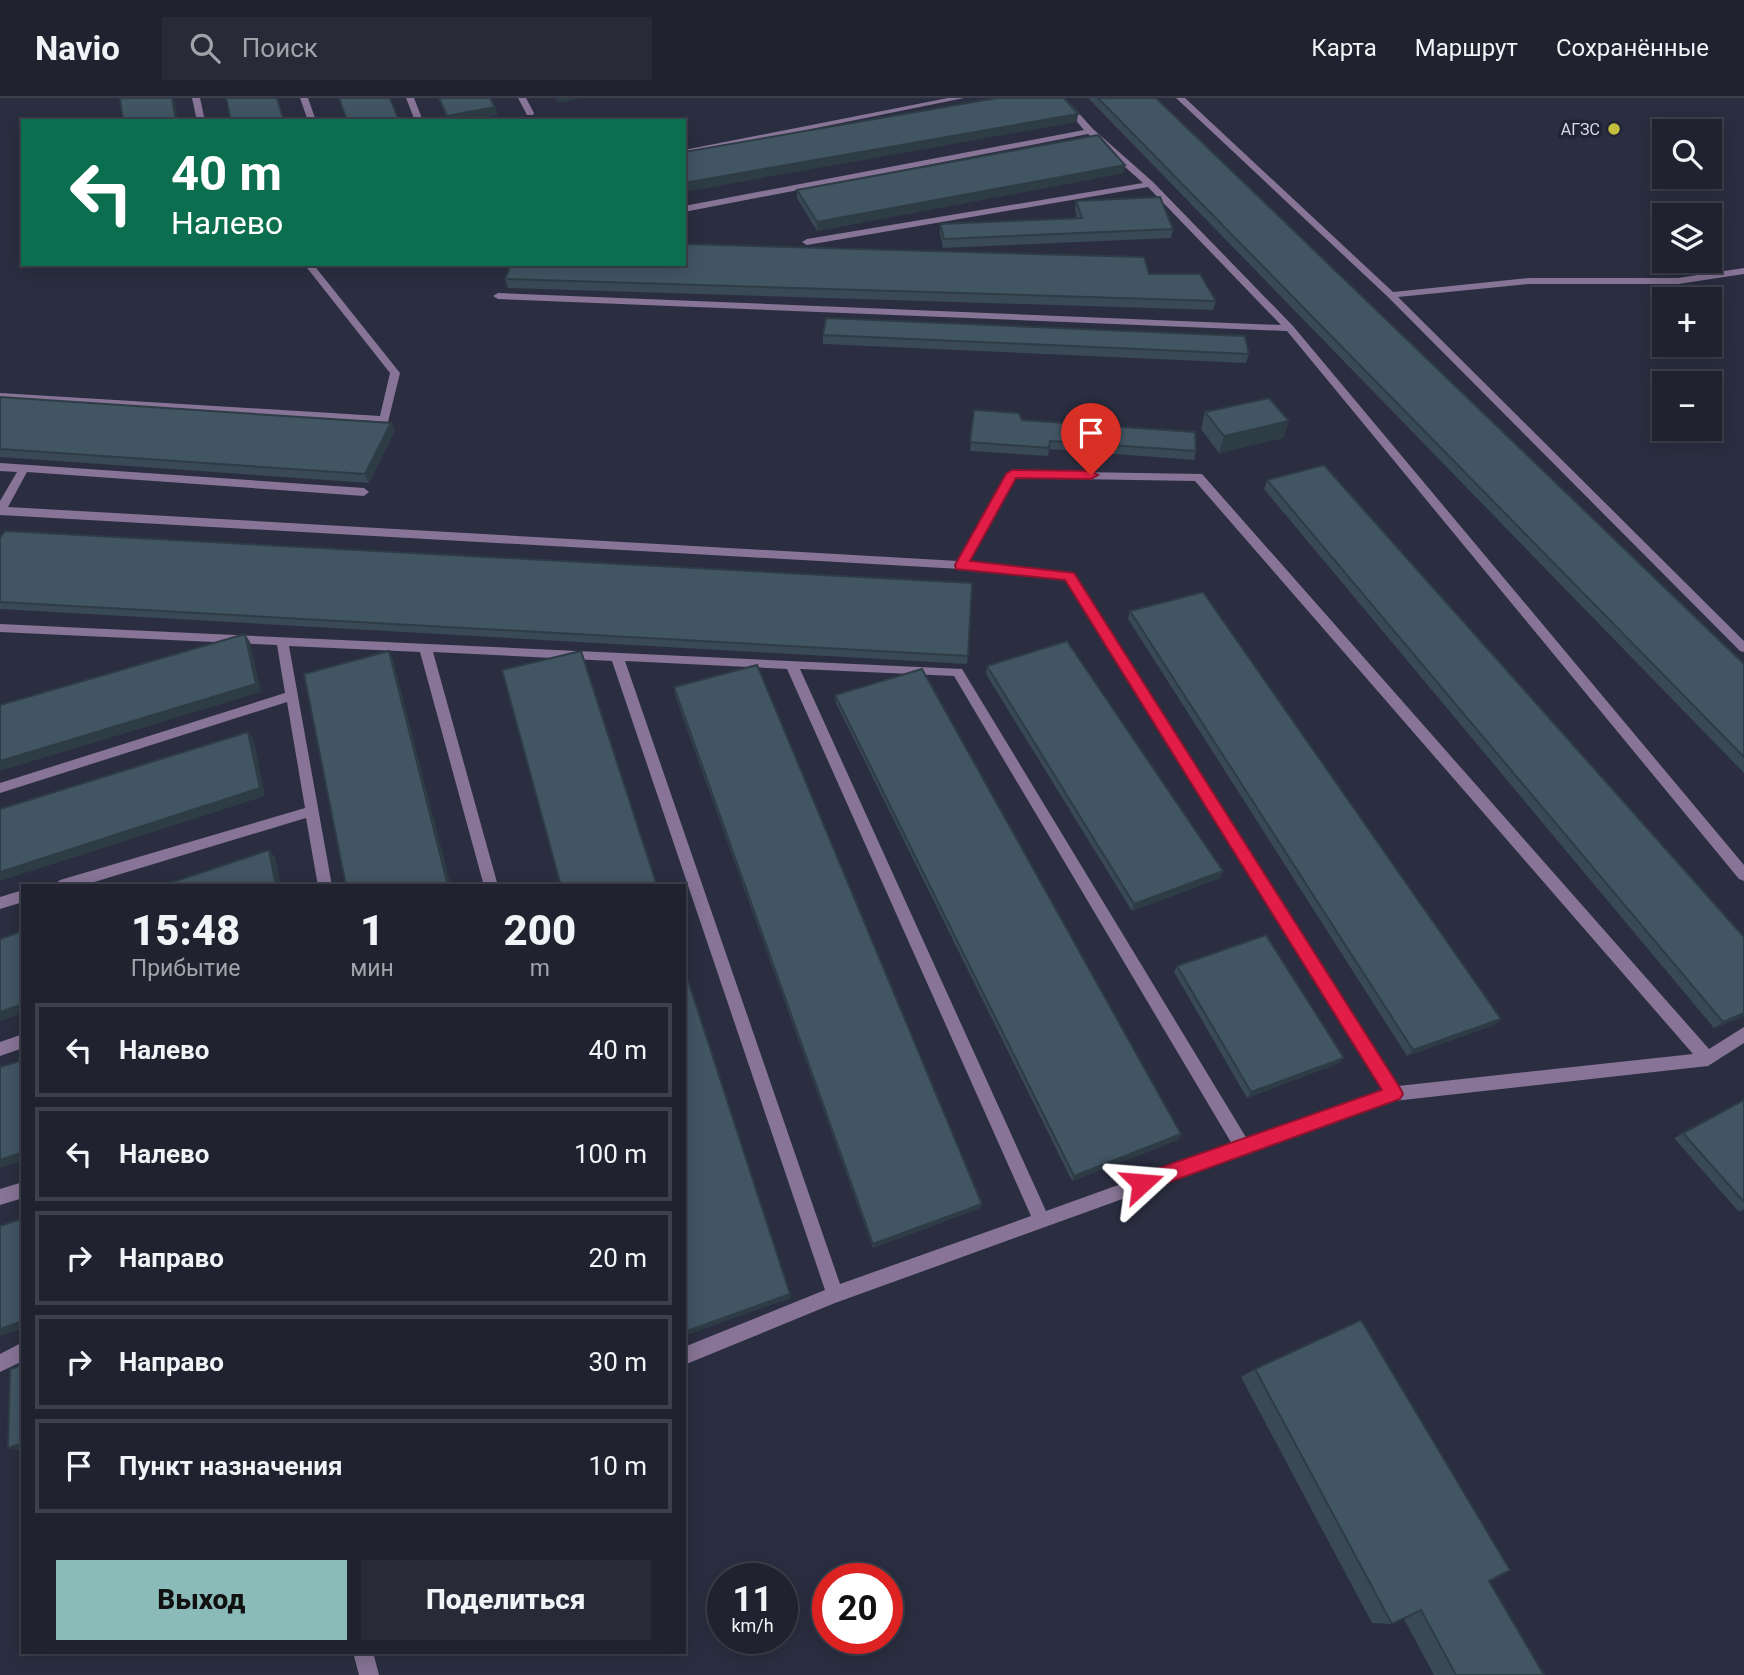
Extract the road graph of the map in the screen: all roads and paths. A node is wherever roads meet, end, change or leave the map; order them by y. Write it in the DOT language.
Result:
graph roads {
  1 [pos="196,98"];
  2 [pos="304,98"];
  3 [pos="410,98"];
  4 [pos="522,98"];
  5 [pos="960,98"];
  6 [pos="1061,98"];
  7 [pos="1181,98"];
  8 [pos="530,113"];
  9 [pos="201,119"];
  10 [pos="311,119"];
  11 [pos="418,119"];
  12 [pos="1090,131"];
  13 [pos="686,153"];
  14 [pos="1150,184"];
  15 [pos="686,209"];
  16 [pos="807,242"];
  17 [pos="310,266"];
  18 [pos="1744,271"];
  19 [pos="1391,295"];
  20 [pos="498,296"];
  21 [pos="1290,328"];
  22 [pos="0,396"];
  23 [pos="0,467"];
  24 [pos="24,469"];
  25 [pos="364,492"];
  26 [pos="0,510"];
  27 [pos="961,565"];
  28 [pos="0,628"];
  29 [pos="282,640"];
  30 [pos="425,647"];
  31 [pos="1744,648"];
  32 [pos="617,656"];
  33 [pos="790,664"];
  34 [pos="292,696"];
  35 [pos="0,788"];
  36 [pos="312,811"];
  37 [pos="1744,875"];
  38 [pos="67,884"];
  39 [pos="325,884"];
  40 [pos="490,884"];
  41 [pos="21,897"];
  42 [pos="0,903"];
  43 [pos="1744,1034"];
  44 [pos="21,1042"];
  45 [pos="0,1049"];
  46 [pos="1708,1059"];
  47 [pos="1394,1094"];
  48 [pos="1243,1147"];
  49 [pos="21,1191"];
  50 [pos="0,1198"];
  51 [pos="1041,1219"];
  52 [pos="835,1294"];
  53 [pos="21,1352"];
  54 [pos="686,1355"];
  55 [pos="0,1363"];
  56 [pos="364,1654"];
  57 [pos="369,1675"];
  1 -- 9 [label="lane"];
  2 -- 10 [label="lane"];
  3 -- 11 [label="lane"];
  4 -- 8 [label="lane"];
  5 -- 13 [label="lane"];
  6 -- 12 [label="lane"];
  7 -- 19 [label="lane"];
  12 -- 14 [label="lane"];
  12 -- 15 [label="lane"];
  14 -- 16 [label="lane"];
  14 -- 21 [label="lane"];
  17 -- 22 [label="lane"];
  18 -- 19 [label="lane"];
  19 -- 31 [label="lane"];
  20 -- 21 [label="lane"];
  21 -- 37 [label="lane"];
  23 -- 24 [label="lane"];
  24 -- 25 [label="lane"];
  24 -- 26 [label="lane"];
  26 -- 27 [label="lane"];
  27 -- 46 [label="lane"];
  27 -- 47 [label="lane"];
  28 -- 29 [label="lane"];
  29 -- 30 [label="lane"];
  29 -- 34 [label="lane"];
  30 -- 32 [label="lane"];
  30 -- 40 [label="lane"];
  32 -- 33 [label="lane"];
  32 -- 52 [label="lane"];
  33 -- 48 [label="lane"];
  33 -- 51 [label="lane"];
  34 -- 35 [label="lane"];
  34 -- 36 [label="lane"];
  36 -- 38 [label="lane"];
  36 -- 39 [label="lane"];
  41 -- 42 [label="lane"];
  43 -- 46 [label="lane"];
  44 -- 45 [label="lane"];
  46 -- 47 [label="lane"];
  47 -- 48 [label="lane"];
  48 -- 51 [label="lane"];
  49 -- 50 [label="lane"];
  51 -- 52 [label="lane"];
  52 -- 54 [label="lane"];
  53 -- 55 [label="lane"];
  56 -- 57 [label="lane"];
}
